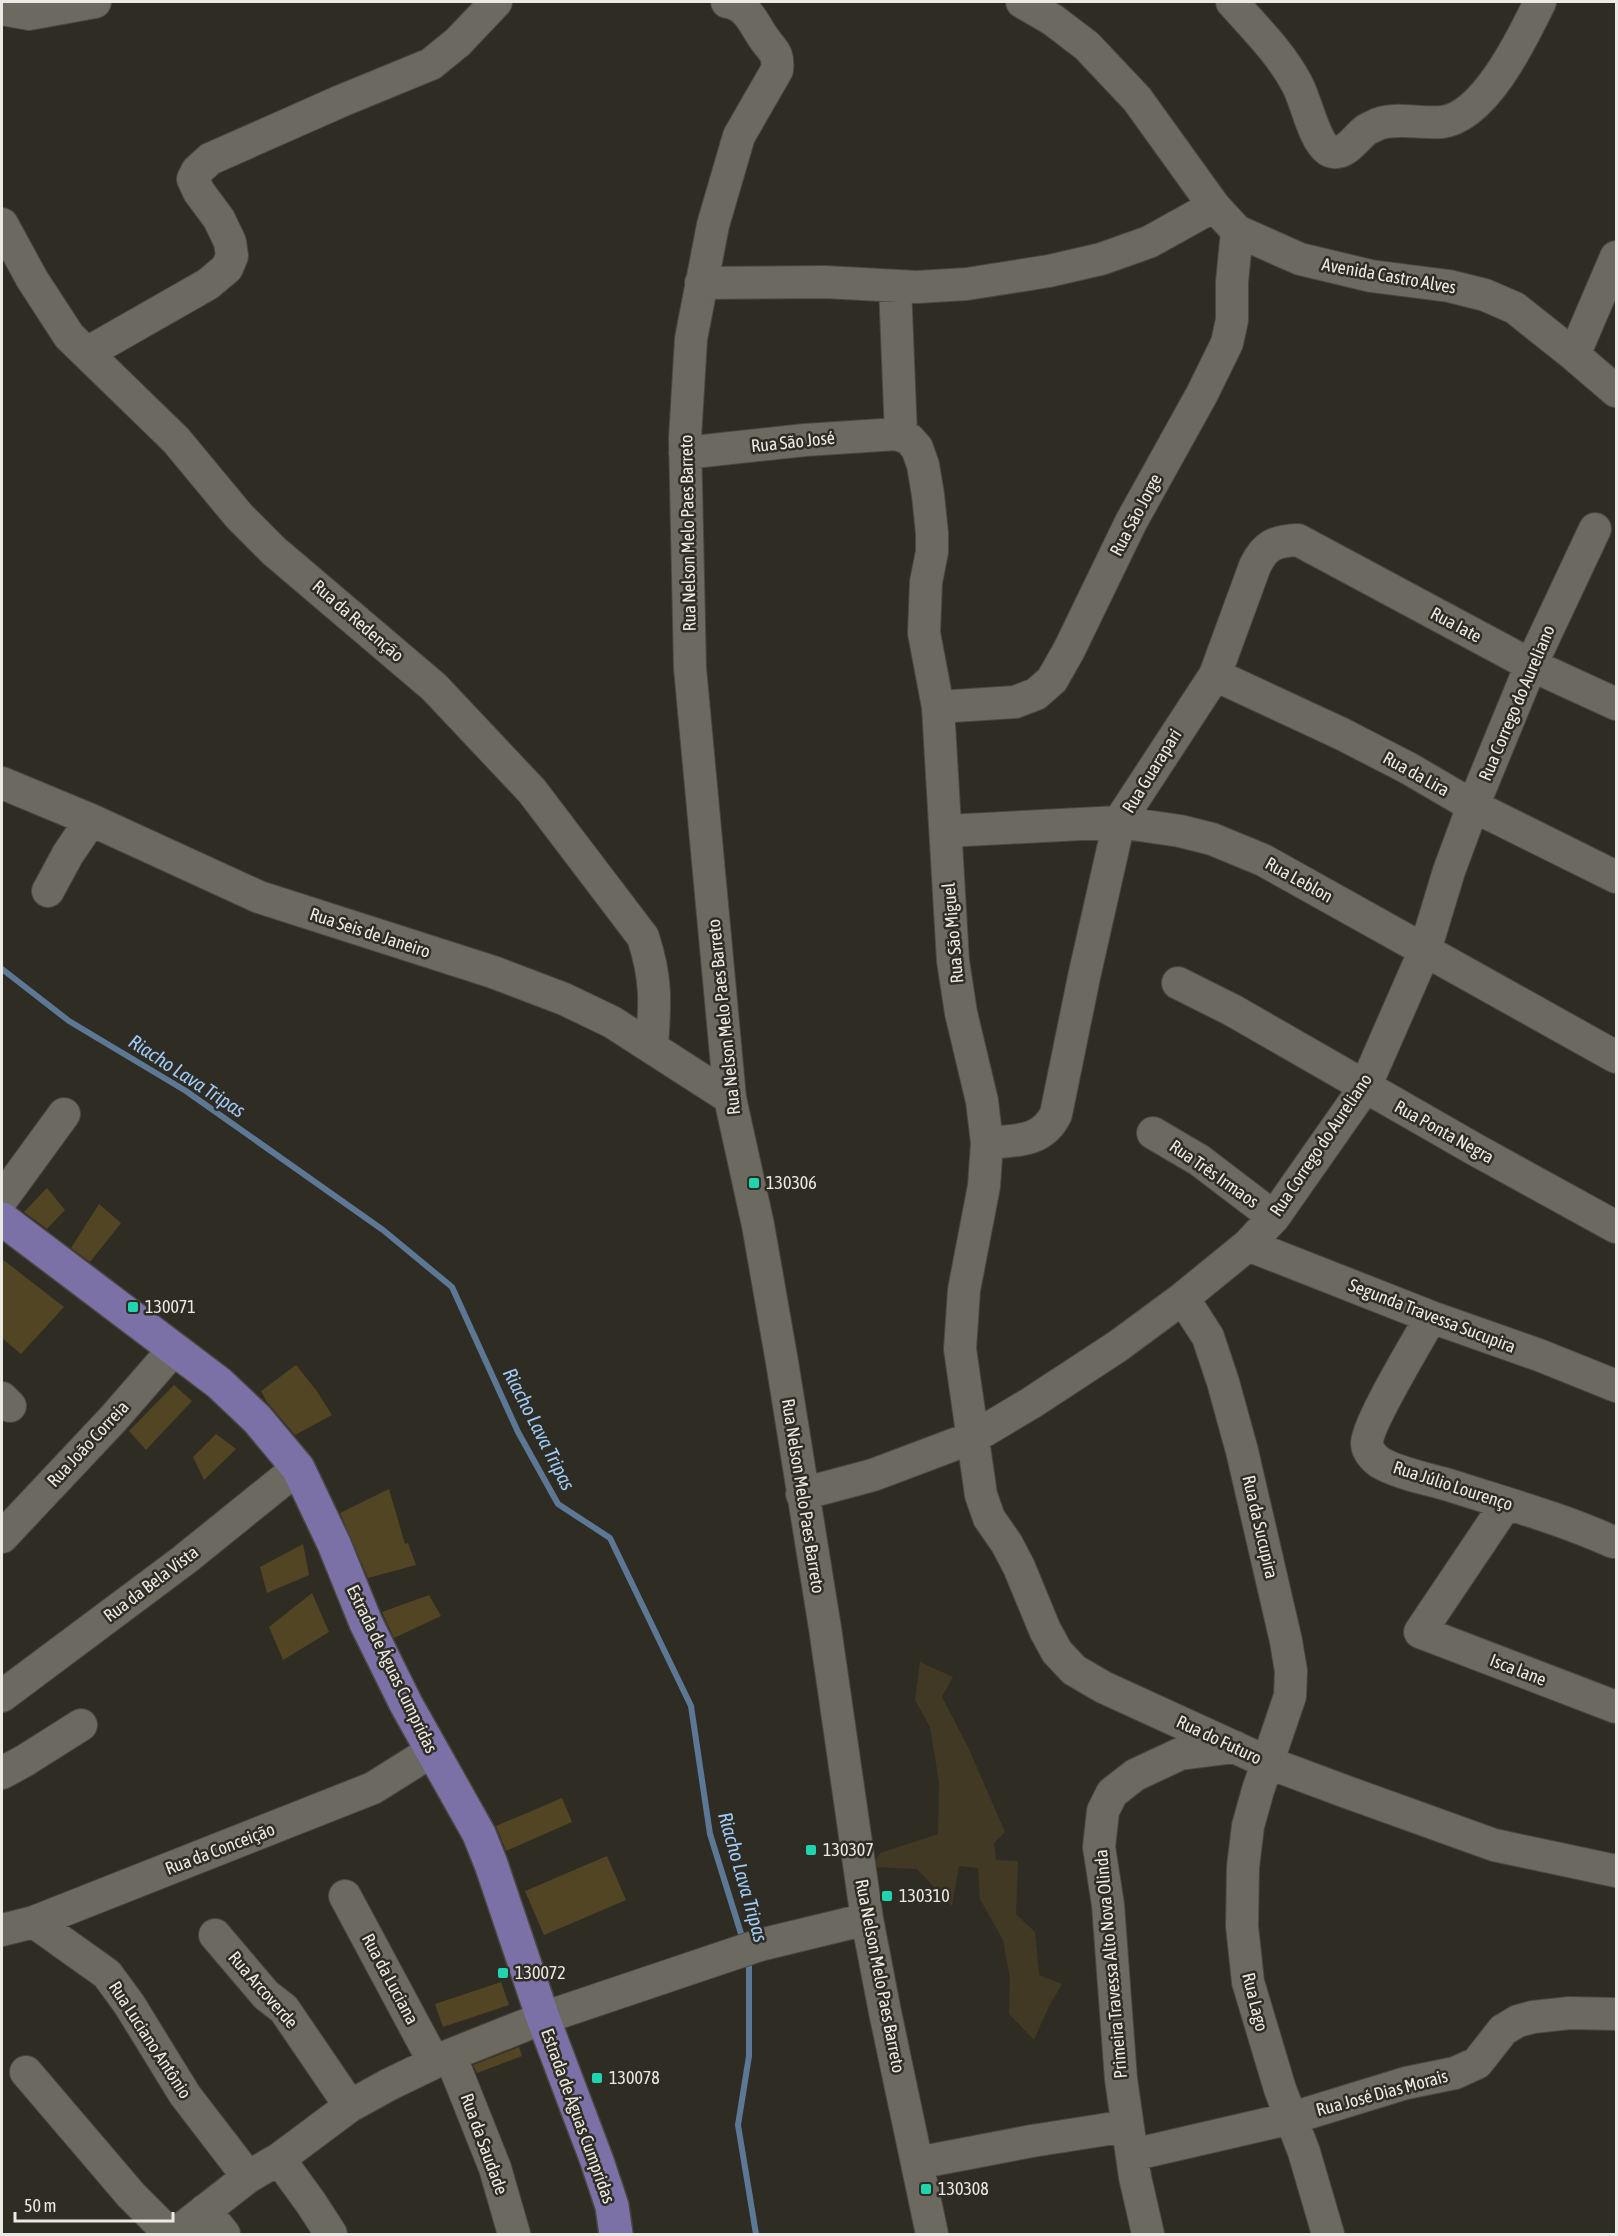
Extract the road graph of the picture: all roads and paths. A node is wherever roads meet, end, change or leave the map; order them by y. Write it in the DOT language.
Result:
graph roads {
  1 [pos="95,2"];
  2 [pos="496,2"];
  3 [pos="727,2"];
  4 [pos="1232,2"];
  5 [pos="1540,2"];
  6 [pos="1035,6"];
  7 [pos="2,9"];
  8 [pos="1214,206"];
  9 [pos="2,224"];
  10 [pos="1237,231"];
  11 [pos="1617,257"];
  12 [pos="701,283"];
  13 [pos="896,286"];
  14 [pos="87,353"];
  15 [pos="1575,355"];
  16 [pos="1617,391"];
  17 [pos="901,435"];
  18 [pos="685,453"];
  19 [pos="1595,528"];
  20 [pos="1298,540"];
  21 [pos="1531,665"];
  22 [pos="1215,675"];
  23 [pos="1617,704"];
  24 [pos="938,707"];
  25 [pos="2,783"];
  26 [pos="1473,806"];
  27 [pos="91,820"];
  28 [pos="1119,822"];
  29 [pos="947,831"];
  30 [pos="1617,877"];
  31 [pos="48,891"];
  32 [pos="1425,950"];
  33 [pos="1178,983"];
  34 [pos="652,1046"];
  35 [pos="1617,1057"];
  36 [pos="1365,1087"];
  37 [pos="730,1098"];
  38 [pos="64,1114"];
  39 [pos="1153,1133"];
  40 [pos="987,1143"];
  41 [pos="2,1199"];
  42 [pos="1274,1217"];
  43 [pos="2,1218"];
  44 [pos="1617,1227"];
  45 [pos="1248,1245"];
  46 [pos="1183,1298"];
  47 [pos="1431,1317"];
  48 [pos="174,1349"];
  49 [pos="1617,1386"];
  50 [pos="974,1437"];
  51 [pos="298,1468"];
  52 [pos="802,1494"];
  53 [pos="1506,1504"];
  54 [pos="2,1537"];
  55 [pos="1613,1542"];
  56 [pos="2,1696"];
  57 [pos="1617,1707"];
  58 [pos="81,1725"];
  59 [pos="1236,1747"];
  60 [pos="432,1751"];
  61 [pos="1269,1763"];
  62 [pos="2,1773"];
  63 [pos="1617,1870"];
  64 [pos="345,1896"];
  65 [pos="867,1919"];
  66 [pos="34,1922"];
  67 [pos="2,1930"];
  68 [pos="215,1935"];
  69 [pos="1617,2014"];
  70 [pos="543,2018"];
  71 [pos="442,2058"];
  72 [pos="26,2072"];
  73 [pos="350,2106"];
  74 [pos="1292,2118"];
  75 [pos="1130,2141"];
  76 [pos="279,2159"];
  77 [pos="917,2163"];
  78 [pos="248,2177"];
  79 [pos="205,2210"];
  80 [pos="170,2235"];
  81 [pos="175,2235"];
  82 [pos="224,2235"];
  83 [pos="331,2235"];
  84 [pos="514,2235"];
  85 [pos="616,2235"];
  86 [pos="932,2235"];
  87 [pos="1148,2235"];
  88 [pos="1328,2235"];
  1 -- 7 [label="street"];
  2 -- 14 [label="street"];
  3 -- 12 [label="street, Rua Nelson Melo Paes Barreto"];
  4 -- 5 [label="street"];
  6 -- 8 [label="street, Avenida Castro Alves"];
  8 -- 10 [label="street, Avenida Castro Alves"];
  8 -- 13 [label="street"];
  9 -- 14 [label="street, Rua da Redenção"];
  10 -- 15 [label="street, Avenida Castro Alves"];
  10 -- 24 [label="street, Rua São Jorge"];
  11 -- 15 [label="street"];
  12 -- 13 [label="street"];
  12 -- 18 [label="street, Rua Nelson Melo Paes Barreto"];
  13 -- 17 [label="street"];
  14 -- 34 [label="street, Rua da Redenção"];
  15 -- 16 [label="street, Avenida Castro Alves"];
  17 -- 18 [label="street, Rua São José"];
  17 -- 24 [label="street, Rua São Miguel"];
  18 -- 37 [label="street, Rua Nelson Melo Paes Barreto"];
  19 -- 21 [label="street, Rua Corrego do Aureliano"];
  20 -- 21 [label="street, Rua Iate"];
  20 -- 22 [label="street, Rua Guarapari"];
  21 -- 23 [label="street, Rua Iate"];
  21 -- 26 [label="street, Rua Corrego do Aureliano"];
  22 -- 26 [label="street, Rua da Lira"];
  22 -- 28 [label="street, Rua Guarapari"];
  24 -- 29 [label="street, Rua São Miguel"];
  25 -- 27 [label="street, Rua Seis de Janeiro"];
  26 -- 30 [label="street, Rua da Lira"];
  26 -- 32 [label="street, Rua Corrego do Aureliano"];
  27 -- 31 [label="street"];
  27 -- 34 [label="street, Rua Seis de Janeiro"];
  28 -- 29 [label="street, Rua Leblon"];
  28 -- 32 [label="street, Rua Leblon"];
  28 -- 40 [label="street, Rua Guarapari"];
  29 -- 40 [label="street, Rua São Miguel"];
  32 -- 35 [label="street, Rua Leblon"];
  32 -- 36 [label="street, Rua Corrego do Aureliano"];
  33 -- 36 [label="street, Rua Ponta Negra"];
  34 -- 37 [label="street, Rua Seis de Janeiro"];
  36 -- 42 [label="street, Rua Corrego do Aureliano"];
  36 -- 44 [label="street, Rua Ponta Negra"];
  37 -- 52 [label="street, Rua Nelson Melo Paes Barreto"];
  38 -- 41 [label="street"];
  39 -- 42 [label="street, Rua Três Irmaos"];
  40 -- 50 [label="street, Rua São Miguel"];
  42 -- 45 [label="street, Rua Corrego do Aureliano"];
  43 -- 48 [label="main road, Estrada de Águas Cumpridas"];
  45 -- 46 [label="street, Rua Corrego do Aureliano"];
  45 -- 47 [label="street, Segunda Travessa Sucupira"];
  46 -- 50 [label="street, Rua Corrego do Aureliano"];
  46 -- 61 [label="street, Rua da Sucupira"];
  47 -- 49 [label="street, Segunda Travessa Sucupira"];
  47 -- 53 [label="street, Rua Júlio Lourenço"];
  48 -- 51 [label="main road, Estrada de Águas Cumpridas"];
  48 -- 54 [label="street, Rua João Correia"];
  50 -- 52 [label="street, Rua Corrego do Aureliano"];
  50 -- 59 [label="street, Rua do Futuro"];
  51 -- 56 [label="street, Rua da Bela Vista"];
  51 -- 60 [label="main road, Estrada de Águas Cumpridas"];
  52 -- 65 [label="street, Rua Nelson Melo Paes Barreto"];
  53 -- 55 [label="street, Rua Júlio Lourenço"];
  53 -- 57 [label="street, Isca lane"];
  58 -- 62 [label="street"];
  59 -- 61 [label="street, Rua do Futuro"];
  59 -- 75 [label="street, Primeira Travessa Alto Nova Olinda"];
  60 -- 66 [label="street, Rua da Conceição"];
  60 -- 70 [label="main road, Estrada de Águas Cumpridas"];
  61 -- 63 [label="street, Rua do Futuro"];
  61 -- 74 [label="street, Rua Lago"];
  64 -- 71 [label="street, Rua da Luciana"];
  65 -- 70 [label="street"];
  65 -- 77 [label="street, Rua Nelson Melo Paes Barreto"];
  66 -- 67 [label="street, Rua da Conceição"];
  66 -- 78 [label="street, Rua Luciano Antônio"];
  68 -- 73 [label="street, Rua Arcoverde"];
  69 -- 74 [label="street, Rua José Dias Morais"];
  70 -- 71 [label="street"];
  70 -- 85 [label="main road, Estrada de Águas Cumpridas"];
  71 -- 73 [label="street"];
  71 -- 84 [label="street, Rua da Saudade"];
  72 -- 80 [label="street"];
  73 -- 76 [label="street"];
  74 -- 75 [label="street, Rua José Dias Morais"];
  74 -- 88 [label="street, Rua Lago"];
  75 -- 77 [label="street, Rua José Dias Morais"];
  75 -- 87 [label="street, Primeira Travessa Alto Nova Olinda"];
  76 -- 78 [label="street"];
  76 -- 83 [label="street"];
  77 -- 86 [label="street, Rua Nelson Melo Paes Barreto"];
  78 -- 79 [label="street"];
  79 -- 81 [label="street"];
  79 -- 82 [label="street"];
}
